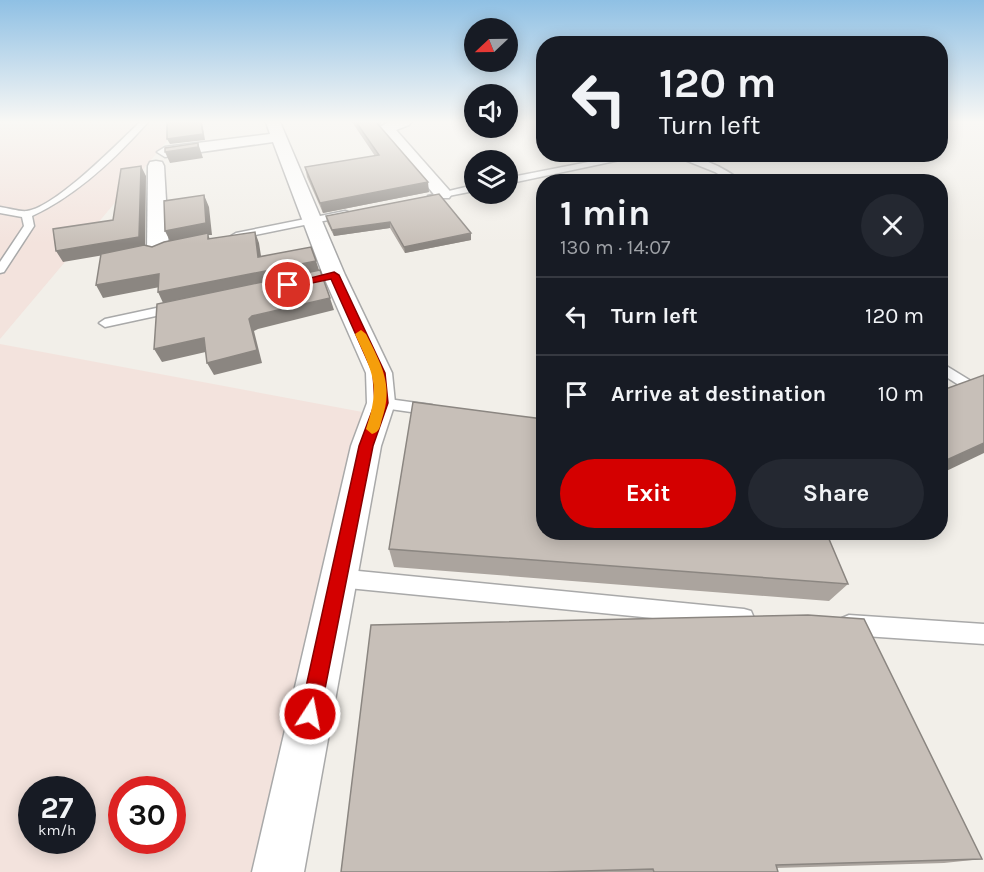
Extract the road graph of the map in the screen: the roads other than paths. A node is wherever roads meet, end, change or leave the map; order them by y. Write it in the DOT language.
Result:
graph roads {
  1 [pos="101,163"];
  2 [pos="160,163"];
  3 [pos="290,163"];
  4 [pos="416,163"];
  5 [pos="600,163"];
  6 [pos="698,163"];
  7 [pos="543,174"];
  8 [pos="725,174"];
  9 [pos="536,175"];
  10 [pos="518,179"];
  11 [pos="464,190"];
  12 [pos="443,194"];
  13 [pos="421,198"];
  14 [pos="0,210"];
  15 [pos="356,211"];
  16 [pos="27,215"];
  17 [pos="313,220"];
  18 [pos="224,238"];
  19 [pos="158,251"];
  20 [pos="0,270"];
  21 [pos="185,306"];
  22 [pos="105,323"];
  23 [pos="948,371"];
  24 [pos="984,396"];
  25 [pos="381,403"];
  26 [pos="451,412"];
  27 [pos="338,578"];
  28 [pos="757,619"];
  29 [pos="828,624"];
  30 [pos="984,634"];
  31 [pos="278,872"];
  1 -- 16 [label="lane"];
  2 -- 19 [label="street"];
  3 -- 17 [label="street"];
  4 -- 12 [label="street"];
  5 -- 7 [label="lane"];
  6 -- 8 [label="lane"];
  9 -- 10 [label="lane"];
  11 -- 12 [label="lane"];
  12 -- 13 [label="lane"];
  14 -- 16 [label="lane"];
  15 -- 17 [label="lane"];
  16 -- 20 [label="lane"];
  17 -- 18 [label="lane"];
  17 -- 25 [label="street"];
  21 -- 22 [label="lane"];
  23 -- 24 [label="lane"];
  25 -- 26 [label="lane"];
  25 -- 27 [label="street"];
  27 -- 28 [label="lane"];
  27 -- 31 [label="street"];
  29 -- 30 [label="lane"];
}
